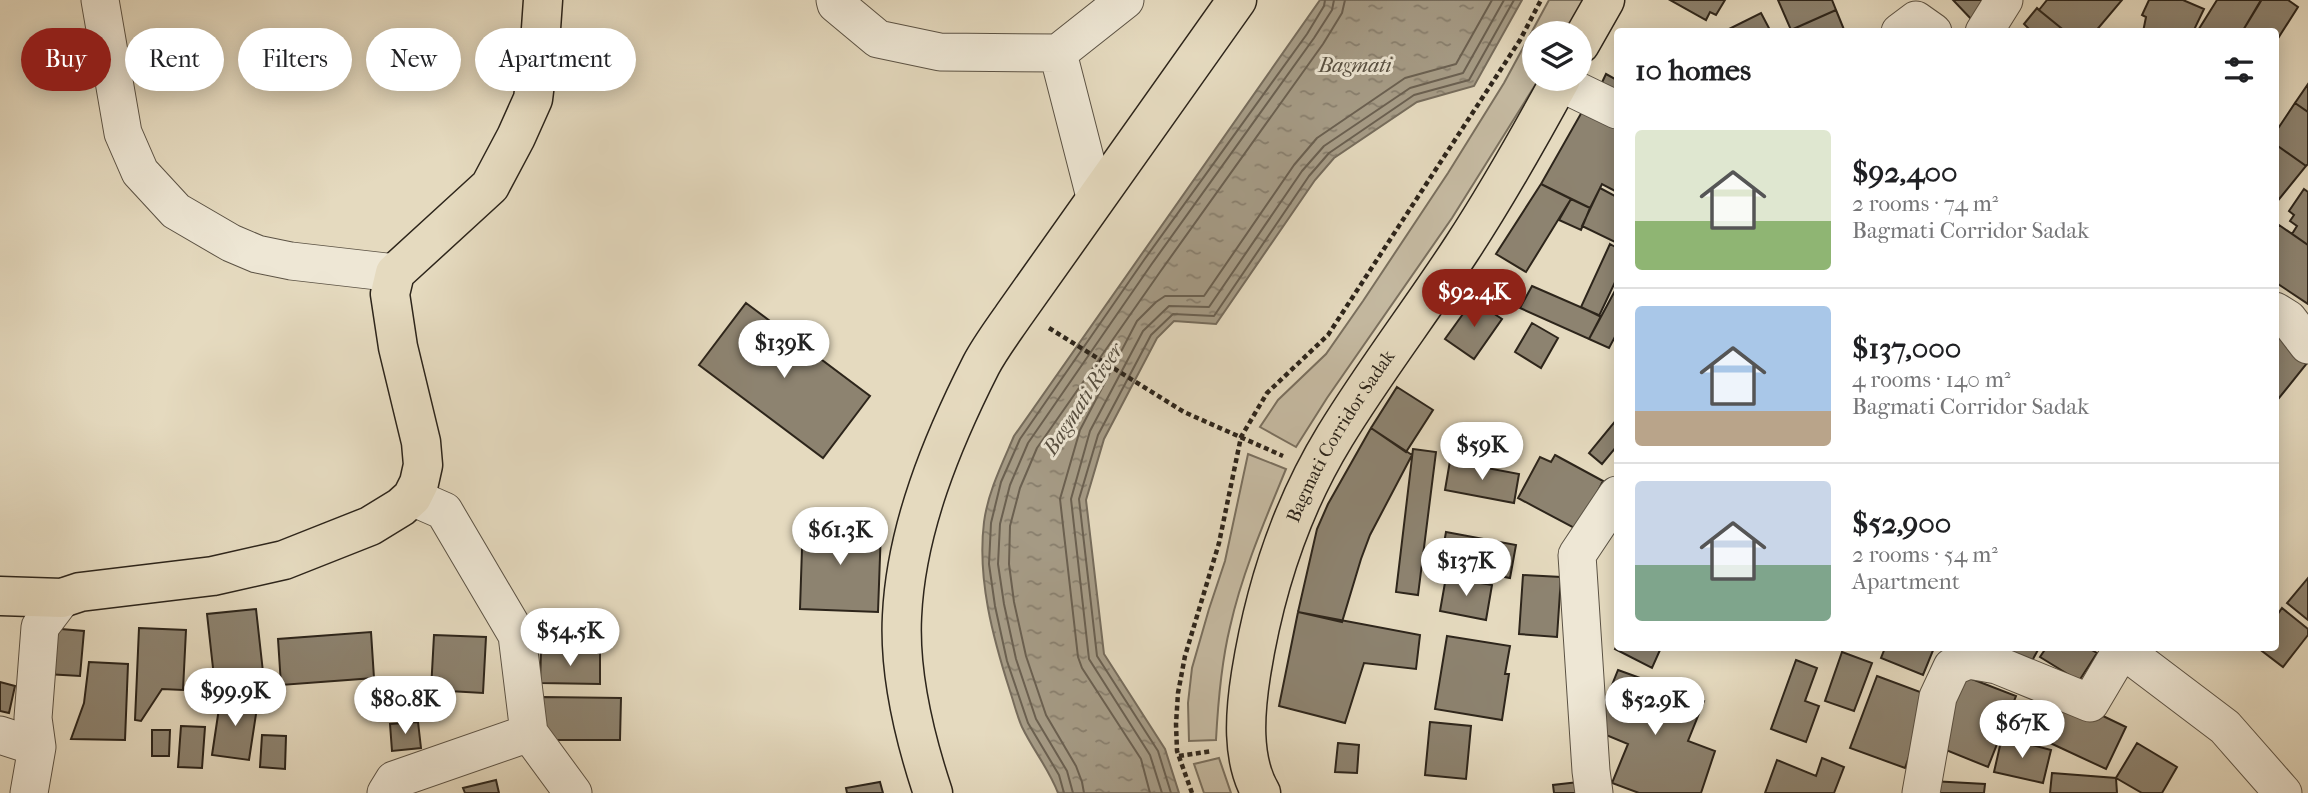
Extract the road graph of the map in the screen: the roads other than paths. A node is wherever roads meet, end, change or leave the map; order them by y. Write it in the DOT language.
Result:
graph roads {
  1 [pos="100,0"];
  2 [pos="543,0"];
  3 [pos="835,0"];
  4 [pos="1125,0"];
  5 [pos="1237,0"];
  6 [pos="1605,0"];
  7 [pos="2004,0"];
  8 [pos="1592,23"];
  9 [pos="1905,28"];
  10 [pos="1927,28"];
  11 [pos="1986,28"];
  12 [pos="1058,53"];
  13 [pos="1554,91"];
  14 [pos="1581,91"];
  15 [pos="1614,108"];
  16 [pos="1095,197"];
  17 [pos="395,273"];
  18 [pos="2279,314"];
  19 [pos="2308,345"];
  20 [pos="412,496"];
  21 [pos="1614,500"];
  22 [pos="0,596"];
  23 [pos="62,598"];
  24 [pos="2121,651"];
  25 [pos="2125,651"];
  26 [pos="529,733"];
  27 [pos="0,735"];
  28 [pos="37,747"];
  29 [pos="29,793"];
  30 [pos="386,793"];
  31 [pos="573,793"];
  32 [pos="933,793"];
  33 [pos="1261,793"];
  34 [pos="1594,793"];
  35 [pos="1921,793"];
  36 [pos="2283,793"];
  1 -- 17 [label="street"];
  2 -- 17 [label="main road"];
  3 -- 12 [label="street"];
  4 -- 12 [label="street"];
  5 -- 16 [label="main road"];
  6 -- 8 [label="main road"];
  7 -- 11 [label="street"];
  9 -- 10 [label="street"];
  12 -- 16 [label="street"];
  13 -- 33 [label="main road, Bagmati Corridor Sadak"];
  14 -- 15 [label="street"];
  16 -- 32 [label="main road"];
  17 -- 20 [label="main road"];
  18 -- 19 [label="street"];
  20 -- 23 [label="main road"];
  20 -- 26 [label="street"];
  21 -- 34 [label="street"];
  22 -- 23 [label="main road"];
  23 -- 28 [label="street"];
  24 -- 35 [label="street"];
  25 -- 36 [label="street"];
  26 -- 30 [label="street"];
  26 -- 31 [label="street"];
  27 -- 28 [label="street"];
  28 -- 29 [label="street"];
}
